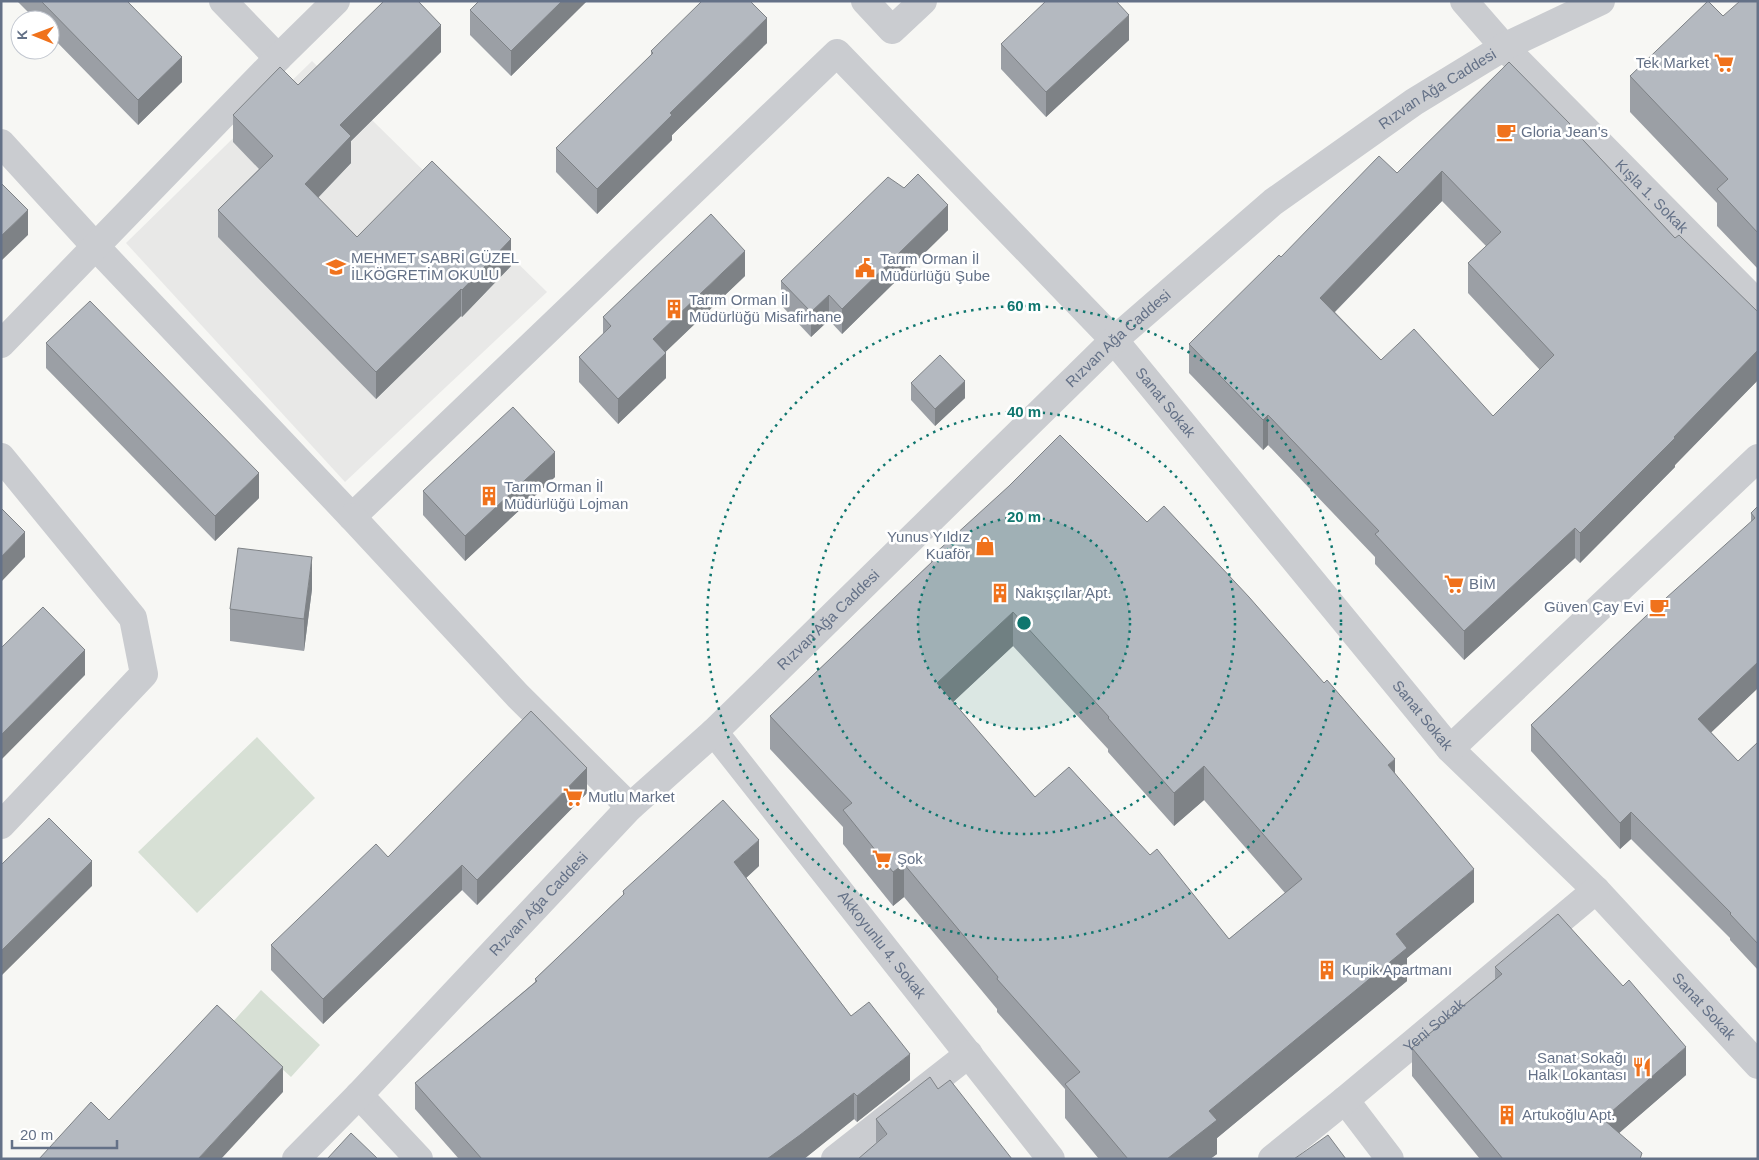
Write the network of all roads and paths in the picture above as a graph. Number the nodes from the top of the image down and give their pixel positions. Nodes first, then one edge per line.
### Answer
1 (223, 1) edge
2 (336, 1) edge
3 (865, 1) edge
4 (923, 1) edge
5 (1464, 1) edge
6 (1601, 1) edge
7 (1504, 47) junction
8 (278, 58) junction
9 (1, 143) edge
10 (96, 247) junction
11 (1758, 304) edge
12 (1114, 340) junction
13 (1, 344) edge
14 (1, 457) edge
15 (1758, 458) edge
16 (352, 516) junction
17 (714, 732) junction
18 (1450, 749) junction
19 (630, 807) junction
20 (1, 825) edge
21 (1596, 890) junction
22 (969, 1054) junction
23 (1758, 1065) edge
24 (359, 1095) junction
25 (1345, 1100) junction
26 (296, 1159) edge
27 (419, 1159) edge
28 (835, 1159) edge
29 (1051, 1159) edge
30 (1272, 1159) edge
31 (1390, 1159) edge

1 - 8 street
2 - 8 street
3 - 4 street
5 - 7 street, Kışla 1. Sokak
6 - 7 street, Rızvan Ağa Caddesi
7 - 11 street, Kışla 1. Sokak
7 - 12 street, Rızvan Ağa Caddesi
8 - 10 street
9 - 10 street
10 - 13 street
10 - 16 street
12 - 16 street, Sanat Sokak
12 - 17 street, Rızvan Ağa Caddesi
12 - 18 street, Sanat Sokak
14 - 20 street
15 - 18 street
16 - 19 street
17 - 19 street, Rızvan Ağa Caddesi
17 - 22 street, Akkoyunlu 4. Sokak
18 - 21 street, Sanat Sokak
19 - 24 street, Rızvan Ağa Caddesi
21 - 23 street, Sanat Sokak
21 - 25 street, Yeni Sokak
22 - 28 street
22 - 29 street, Akkoyunlu 4. Sokak
24 - 26 street, Rızvan Ağa Caddesi
24 - 27 street
25 - 30 street, Yeni Sokak
25 - 31 street

